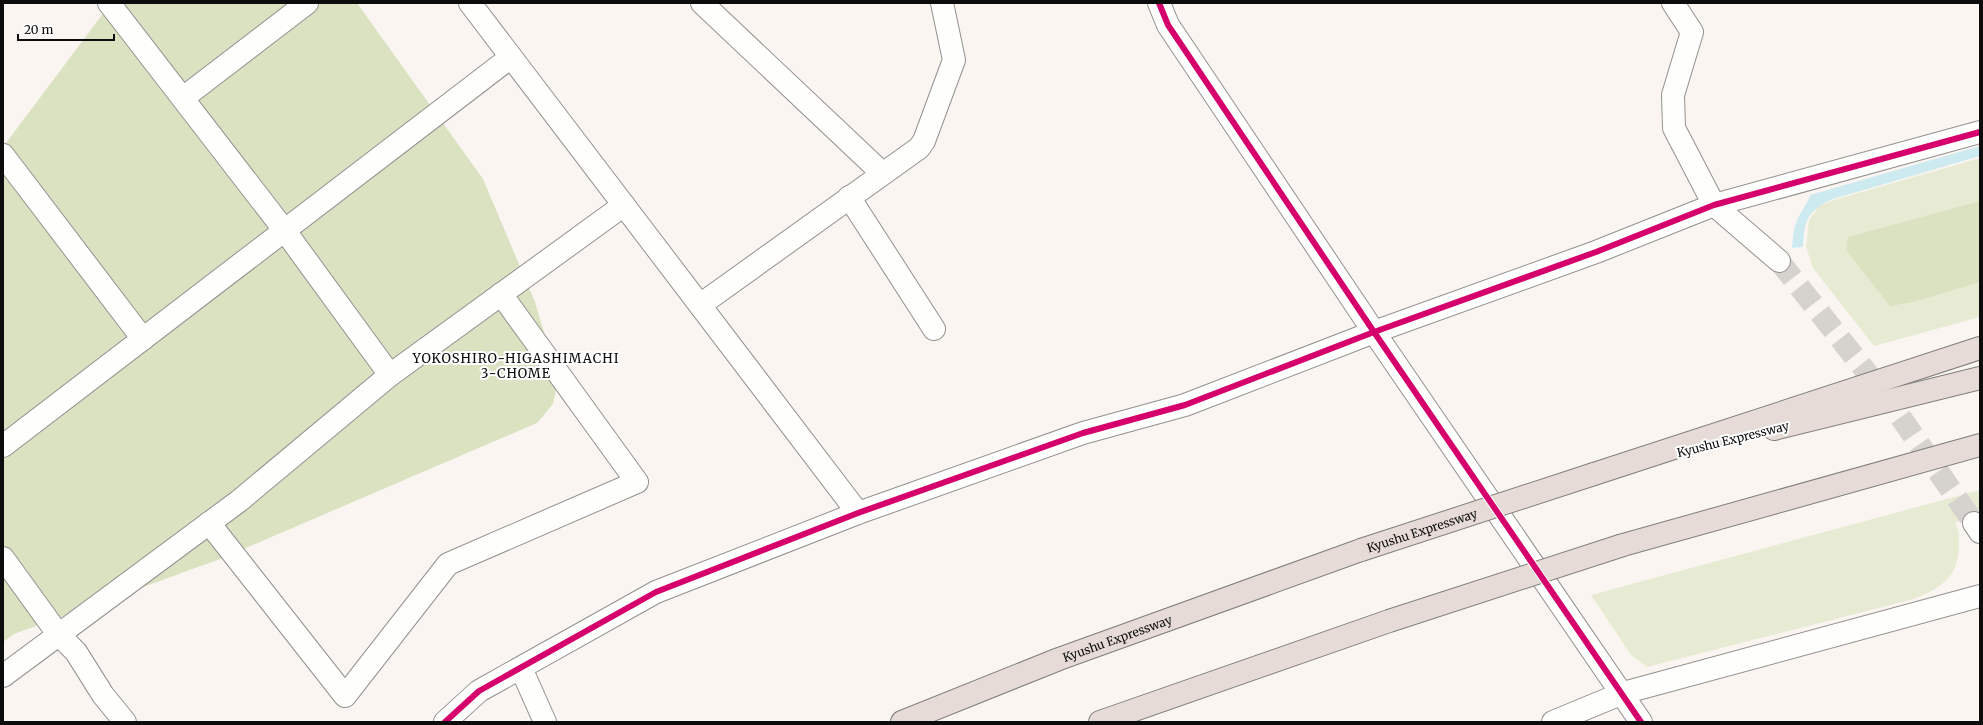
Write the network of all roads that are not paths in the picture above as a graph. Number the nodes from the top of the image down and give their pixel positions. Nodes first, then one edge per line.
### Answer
1 (109, 3) edge
2 (307, 3) edge
3 (470, 3) edge
4 (702, 3) edge
5 (942, 3) edge
6 (1159, 3) edge
7 (1673, 3) edge
8 (511, 57) junction
9 (182, 98) junction
10 (1980, 132) edge
11 (3, 155) edge
12 (882, 173) junction
13 (849, 198) junction
14 (624, 206) junction
15 (1714, 206) junction
16 (285, 231) junction
17 (1779, 261) tunnel mouth
18 (501, 294) junction
19 (700, 305) junction
20 (934, 329) dead end
21 (1374, 332) junction
22 (143, 339) junction
23 (1980, 348) edge
24 (390, 375) junction
25 (1980, 378) edge
26 (1980, 445) edge
27 (3, 446) edge
28 (1594, 474) junction
29 (858, 513) junction
30 (209, 523) junction
31 (3, 558) edge
32 (1980, 596) edge
33 (58, 634) junction
34 (520, 668) junction
35 (3, 676) edge
36 (1622, 693) junction
37 (125, 722) edge
38 (445, 722) edge
39 (545, 722) edge
40 (902, 722) edge
41 (1100, 722) edge
42 (1553, 722) edge
43 (1641, 722) edge

1 - 9 street
2 - 9 street
3 - 8 street
4 - 12 street
5 - 12 street
6 - 21 street
7 - 15 street
8 - 14 street
8 - 16 street
9 - 16 street
10 - 15 street
11 - 22 street
12 - 13 street
13 - 19 street
13 - 20 street
14 - 18 street
14 - 19 street
15 - 17 street
15 - 21 street
16 - 22 street
16 - 24 street
18 - 24 street
18 - 30 street
19 - 29 street
21 - 29 street
21 - 36 street
22 - 27 street
23 - 28 highway
24 - 30 street
25 - 28 highway, Kyushu Expressway
26 - 41 highway, bridge
28 - 40 highway, Kyushu Expressway, bridge
29 - 34 street
30 - 33 street
31 - 33 street
32 - 36 street
33 - 35 street
33 - 37 street
34 - 38 street
34 - 39 street
36 - 42 street
36 - 43 street

